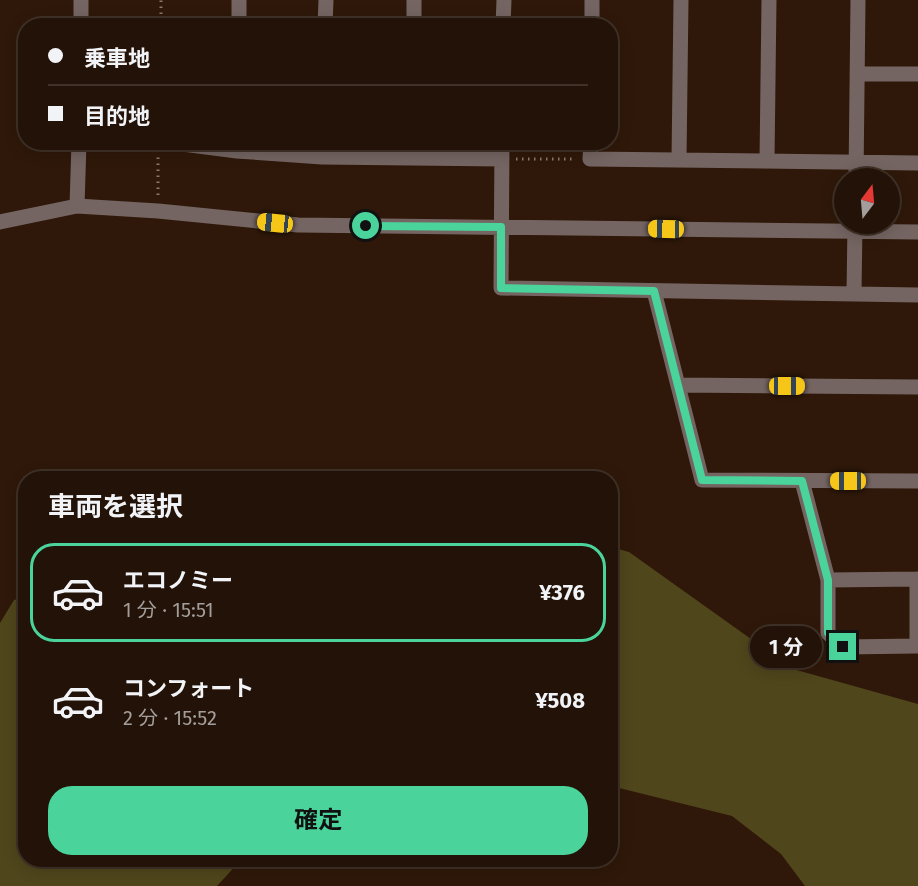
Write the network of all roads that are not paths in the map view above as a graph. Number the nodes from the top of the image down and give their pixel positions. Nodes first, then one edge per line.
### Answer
1 (81, 0) edge
2 (239, 0) edge
3 (326, 0) edge
4 (414, 0) edge
5 (504, 0) edge
6 (592, 0) edge
7 (681, 0) edge
8 (769, 0) edge
9 (858, 0) edge
10 (81, 18) edge
11 (239, 18) edge
12 (325, 18) edge
13 (414, 18) edge
14 (503, 18) edge
15 (592, 18) edge
16 (857, 74) junction
17 (918, 74) edge
18 (79, 150) edge
19 (322, 150) edge
20 (412, 150) edge
21 (502, 150) edge
22 (591, 150) edge
23 (502, 159) junction
24 (680, 160) junction
25 (767, 161) junction
26 (856, 162) junction
27 (918, 163) edge
28 (856, 168) edge
29 (77, 206) junction
30 (0, 222) edge
31 (501, 227) junction
32 (834, 227) edge
33 (900, 230) edge
34 (918, 231) edge
35 (855, 234) edge
36 (654, 291) junction
37 (854, 294) junction
38 (918, 295) edge
39 (678, 385) junction
40 (918, 387) edge
41 (802, 481) junction
42 (918, 481) edge
43 (918, 579) edge
44 (828, 580) junction

1 - 10 street
2 - 11 street
3 - 12 street
4 - 13 street
5 - 14 street
6 - 15 street
7 - 24 street
8 - 25 street
9 - 16 street
16 - 17 street
16 - 26 street
18 - 29 street
19 - 20 street
20 - 23 street
21 - 23 street
22 - 24 street
23 - 31 street
24 - 25 street
25 - 26 street
26 - 27 street
26 - 28 street
29 - 30 street
29 - 31 street
31 - 32 street
31 - 36 street
33 - 34 street
35 - 37 street
36 - 37 street
36 - 39 street
37 - 38 street
39 - 40 street
39 - 41 street
41 - 42 street
41 - 44 street
43 - 44 street
43 - 44 street

